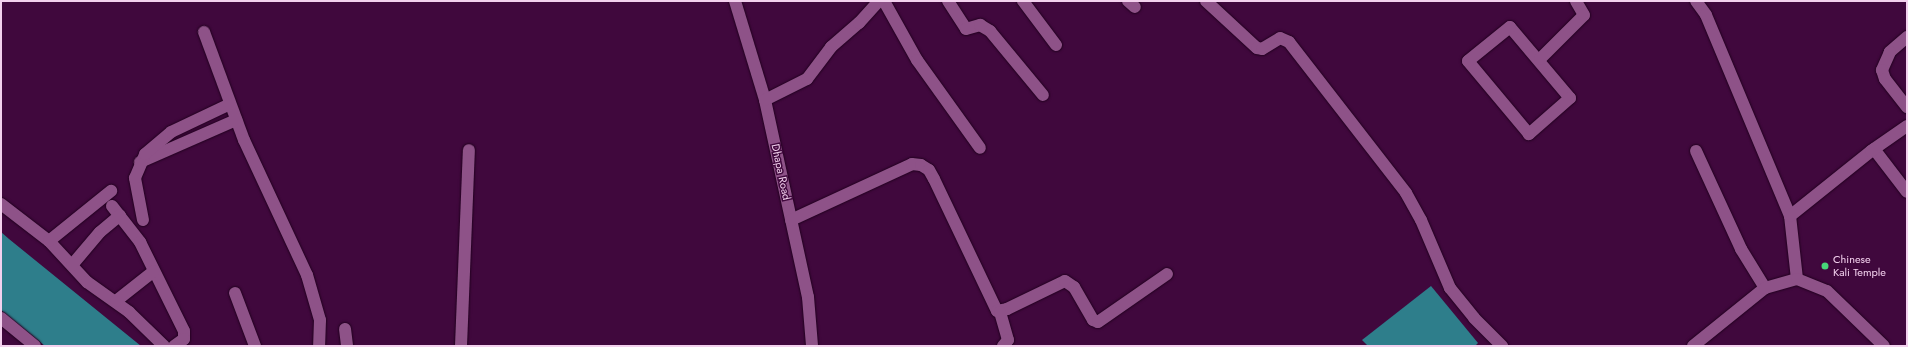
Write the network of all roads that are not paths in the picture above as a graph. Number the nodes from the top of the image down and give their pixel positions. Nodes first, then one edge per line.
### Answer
1 (735, 1) edge
2 (879, 1) edge
3 (884, 1) edge
4 (948, 1) edge
5 (1023, 1) edge
6 (1206, 1) edge
7 (1576, 1) edge
8 (1696, 1) edge
9 (204, 32) dead end
10 (1907, 37) edge
11 (1056, 45) dead end
12 (1540, 59) junction
13 (1043, 95) dead end
14 (765, 100) junction
15 (230, 104) junction
16 (1907, 106) edge
17 (236, 120) junction
18 (1907, 126) edge
19 (980, 148) dead end
20 (1874, 148) junction
21 (469, 150) dead end
22 (1696, 151) dead end
23 (140, 162) junction
24 (111, 191) dead end
25 (1907, 192) edge
26 (1, 204) edge
27 (1790, 216) junction
28 (143, 220) dead end
29 (791, 220) junction
30 (49, 241) junction
31 (72, 265) junction
32 (154, 271) junction
33 (1167, 274) dead end
34 (1797, 279) junction
35 (1765, 288) junction
36 (235, 293) dead end
37 (116, 301) junction
38 (1000, 312) junction
39 (1, 318) edge
40 (345, 329) dead end
41 (35, 346) edge
42 (164, 346) edge
43 (174, 346) edge
44 (255, 346) edge
45 (319, 346) edge
46 (347, 346) edge
47 (461, 346) edge
48 (812, 346) edge
49 (1003, 346) edge
50 (1502, 346) edge
51 (1693, 346) edge
52 (1884, 346) edge

1 - 14 street, Dhapa Road
2 - 14 street
3 - 19 street
4 - 13 street
5 - 11 street
6 - 50 street
7 - 12 street
8 - 27 street
9 - 15 street
10 - 16 street
12 - 12 street
14 - 29 street, Dhapa Road
15 - 17 street
15 - 23 street
17 - 23 street
17 - 45 street
18 - 20 street
20 - 25 street
20 - 27 street
21 - 47 street
22 - 35 street
23 - 28 street
24 - 30 street
26 - 30 street
27 - 34 street
29 - 38 street
29 - 48 street, Dhapa Road
30 - 31 street
31 - 32 street
31 - 37 street
32 - 37 street
32 - 43 street
33 - 38 street
34 - 35 street
34 - 52 street
35 - 51 street
36 - 44 street
37 - 42 street
38 - 49 street
39 - 41 street
40 - 46 street

